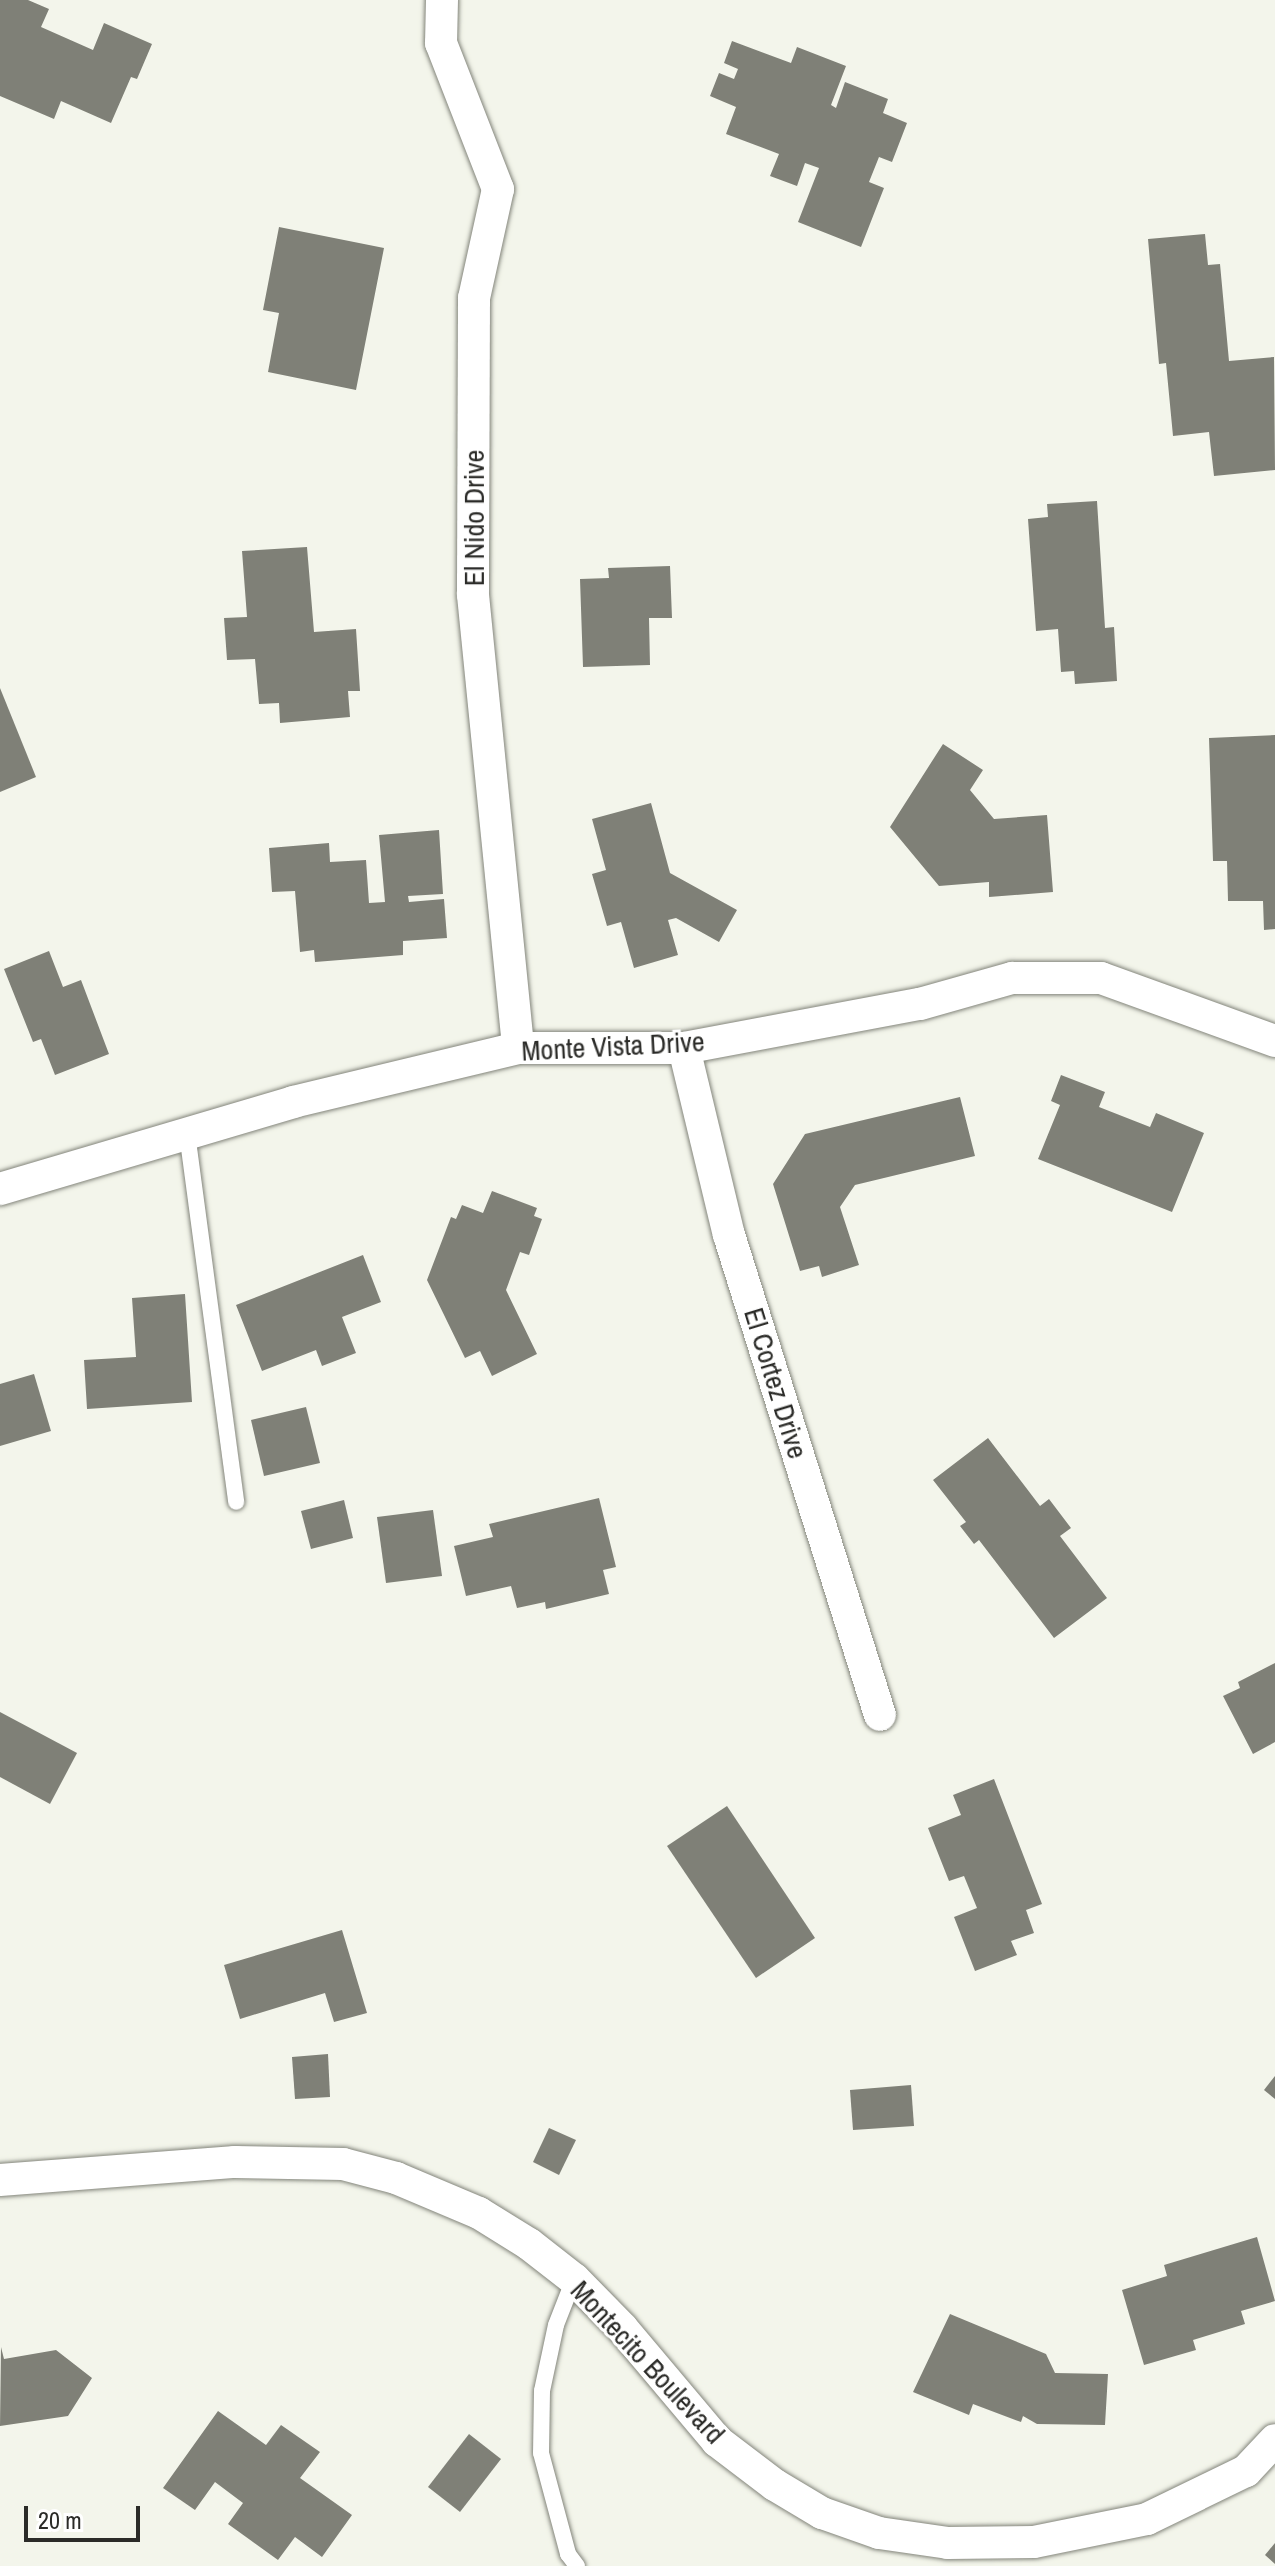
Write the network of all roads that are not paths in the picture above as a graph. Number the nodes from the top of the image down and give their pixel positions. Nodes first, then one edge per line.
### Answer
1 (442, 0) edge
2 (1275, 1041) edge
3 (518, 1048) junction
4 (684, 1048) junction
5 (187, 1133) junction
6 (0, 1189) edge
7 (236, 1502) dead end
8 (880, 1715) dead end
9 (0, 2180) edge
10 (574, 2279) junction
11 (1275, 2440) edge
12 (577, 2566) edge

1 - 3 street, El Nido Drive
2 - 4 street, Monte Vista Drive
3 - 4 street, Monte Vista Drive
3 - 5 street, Monte Vista Drive
4 - 8 street, El Cortez Drive
5 - 6 street, Monte Vista Drive
5 - 7 lane
9 - 10 street, Montecito Boulevard
10 - 11 street, Montecito Boulevard
10 - 12 lane

